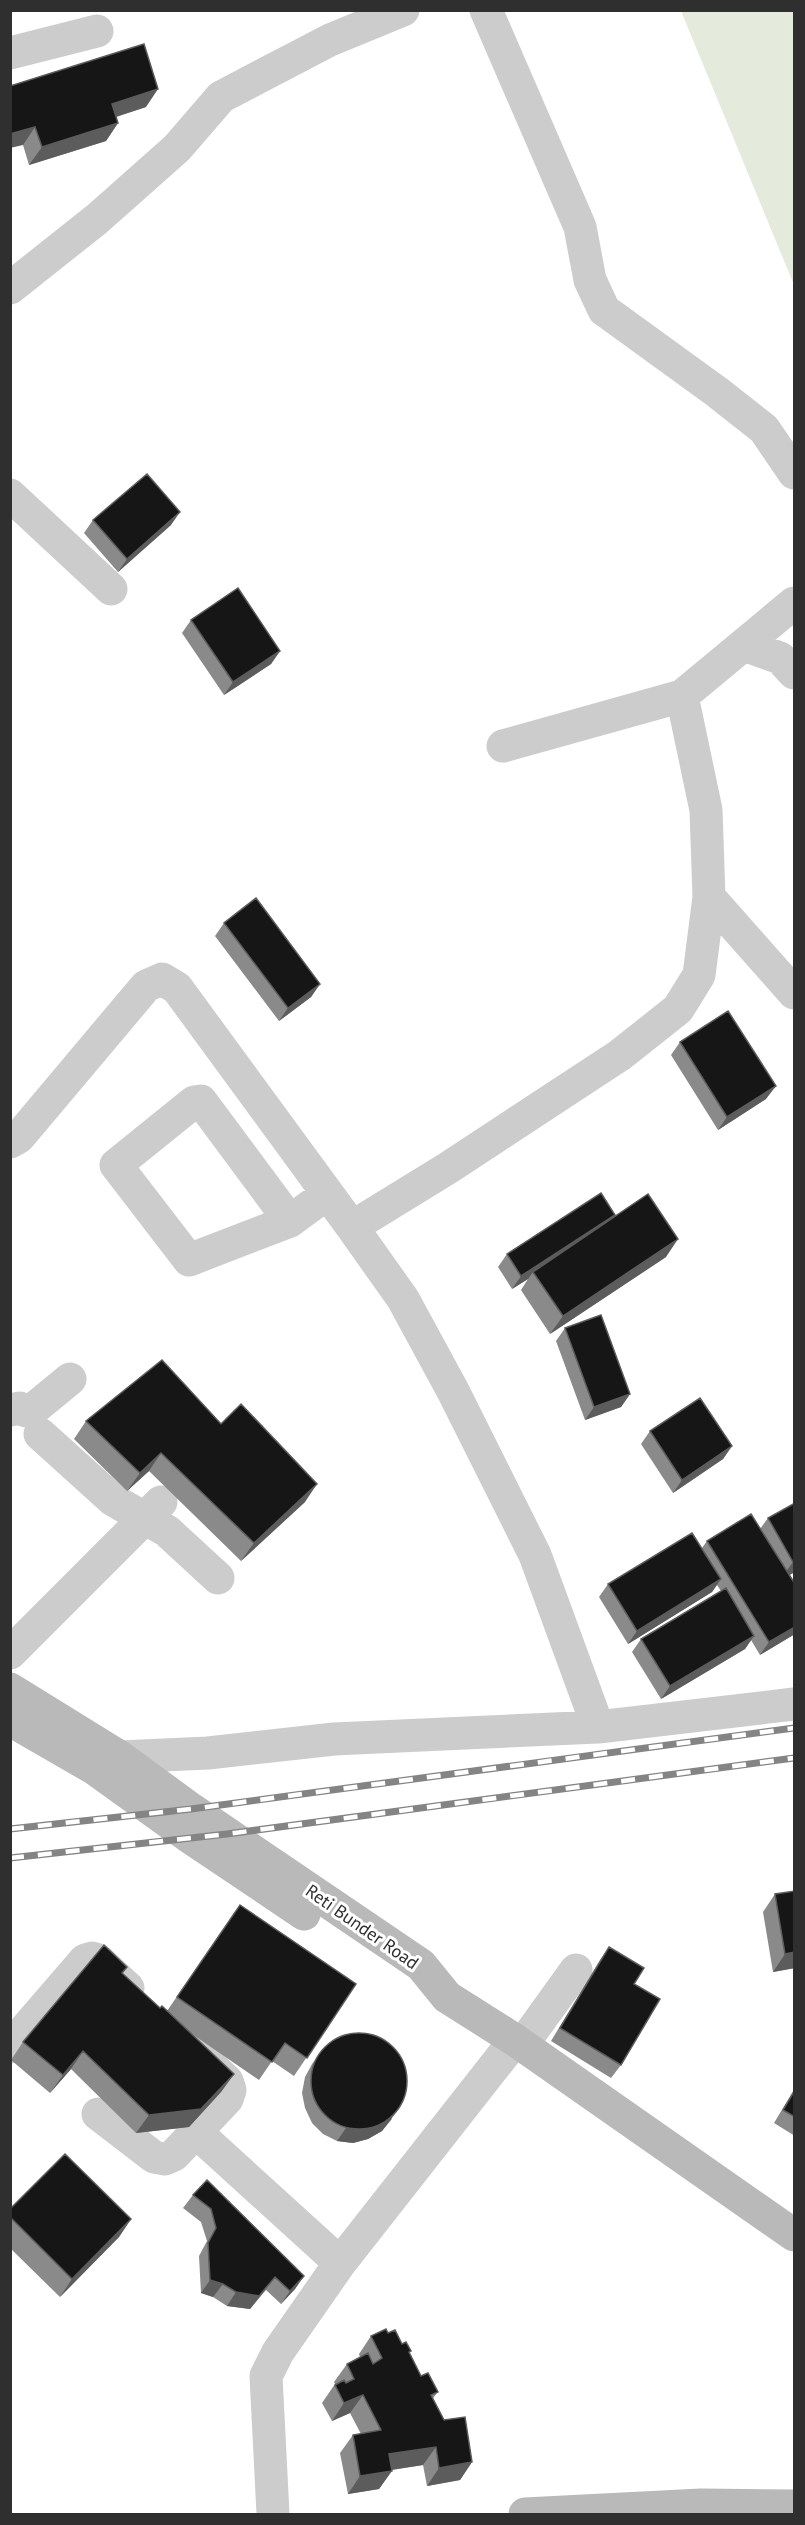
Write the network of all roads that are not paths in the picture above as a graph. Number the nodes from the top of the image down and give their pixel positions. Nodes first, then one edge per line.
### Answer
1 (403, 10) edge
2 (486, 10) edge
3 (97, 31) dead end
4 (10, 53) edge
5 (10, 288) edge
6 (795, 473) edge
7 (10, 495) edge
8 (111, 589) dead end
9 (795, 603) edge
10 (744, 645) junction
11 (795, 673) edge
12 (682, 696) junction
13 (503, 746) dead end
14 (710, 897) junction
15 (795, 993) edge
16 (10, 1142) edge
17 (327, 1194) junction
18 (290, 1221) junction
19 (352, 1227) junction
20 (70, 1379) dead end
21 (10, 1410) edge
22 (40, 1434) dead end
23 (152, 1511) junction
24 (218, 1578) dead end
25 (10, 1653) edge
26 (10, 1689) edge
27 (795, 1704) edge
28 (10, 1720) edge
29 (598, 1726) junction
30 (107, 1763) junction
31 (576, 1970) dead end
32 (149, 2008) edge
33 (175, 2032) edge
34 (518, 2043) junction
35 (10, 2048) edge
36 (99, 2114) dead end
37 (196, 2132) junction
38 (795, 2235) edge
39 (340, 2264) junction
40 (795, 2506) edge
41 (273, 2514) edge
42 (525, 2514) edge

1 - 5 street
2 - 6 street
3 - 4 street
7 - 8 street
9 - 10 street
10 - 11 street
10 - 12 street
12 - 13 street
12 - 14 street
14 - 15 street
14 - 19 street
16 - 17 street
17 - 18 street
17 - 19 street
18 - 18 street
19 - 29 street
20 - 21 street
22 - 23 street
23 - 24 street
23 - 25 street
26 - 30 main road, Reti Bunder Road
27 - 29 street
28 - 30 main road
29 - 30 street
30 - 34 main road, Reti Bunder Road
31 - 34 street
32 - 35 street
33 - 37 street
34 - 38 main road, Reti Bunder Road
34 - 39 street
36 - 37 street
37 - 39 street
39 - 41 street
40 - 42 main road

